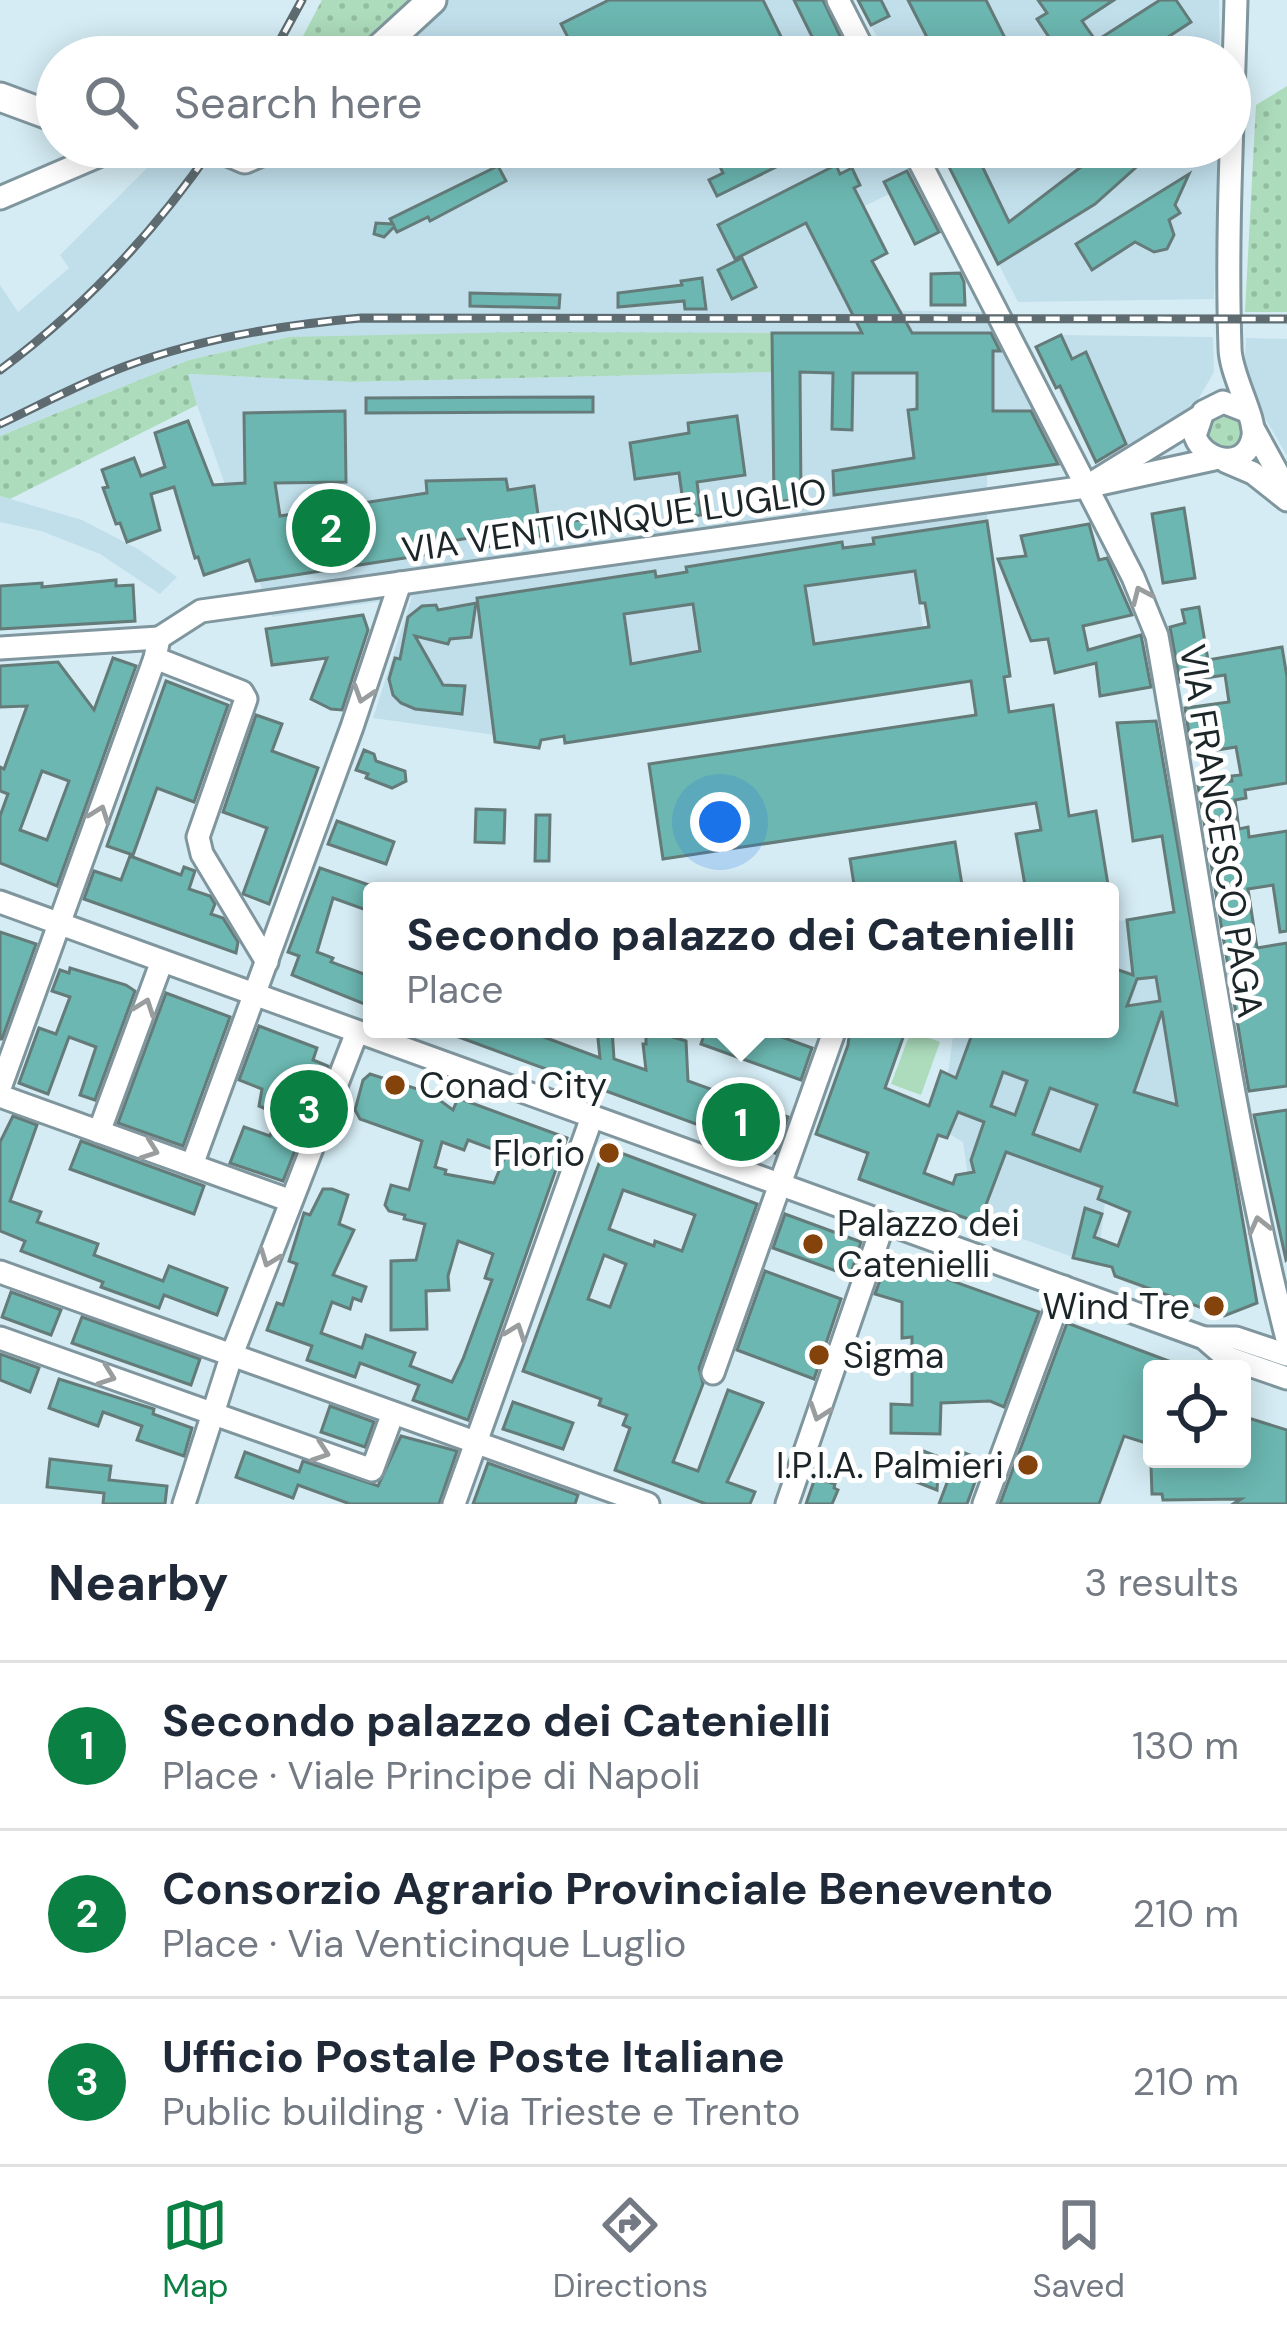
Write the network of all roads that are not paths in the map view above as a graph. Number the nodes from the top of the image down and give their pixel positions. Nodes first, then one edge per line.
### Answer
1 (432, 0) edge
2 (838, 0) edge
3 (1237, 0) edge
4 (393, 36) edge
5 (856, 36) edge
6 (1236, 36) edge
7 (0, 97) edge
8 (36, 110) edge
9 (70, 168) edge
10 (923, 168) edge
11 (1234, 168) edge
12 (0, 198) edge
13 (1230, 356) junction
14 (1203, 412) junction
15 (1250, 420) junction
16 (1219, 460) junction
17 (1086, 488) junction
18 (1287, 490) edge
19 (1287, 500) edge
20 (400, 583) junction
21 (0, 648) edge
22 (157, 648) junction
23 (0, 902) edge
24 (60, 924) junction
25 (162, 961) junction
26 (266, 962) junction
27 (255, 995) junction
28 (357, 1032) junction
29 (363, 1034) edge
30 (374, 1038) edge
31 (832, 1038) edge
32 (0, 1092) edge
33 (592, 1117) junction
34 (99, 1132) junction
35 (192, 1165) junction
36 (781, 1185) junction
37 (291, 1201) junction
38 (884, 1222) junction
39 (0, 1271) edge
40 (1064, 1288) junction
41 (0, 1338) edge
42 (1287, 1339) edge
43 (1217, 1342) junction
44 (1287, 1355) edge
45 (231, 1357) junction
46 (713, 1373) dead end
47 (1287, 1378) edge
48 (393, 1413) junction
49 (213, 1415) junction
50 (477, 1442) junction
51 (184, 1504) edge
52 (454, 1504) edge
53 (648, 1504) edge
54 (787, 1504) edge
55 (984, 1504) edge

1 - 4 main road
2 - 5 street
3 - 6 street
7 - 8 main road
9 - 12 street
10 - 17 street, VIA FRANCESCO PAGA
11 - 13 street
13 - 14 street
13 - 15 street
14 - 15 street
14 - 16 street
14 - 17 street, VIA VENTICINQUE LUGLIO
15 - 16 street
15 - 18 street
16 - 17 street, VIA VENTICINQUE LUGLIO
16 - 19 street
17 - 20 street, VIA VENTICINQUE LUGLIO
42 -> 17 street, VIA FRANCESCO PAGA
20 - 22 street, VIA VENTICINQUE LUGLIO
20 -> 26 street
21 - 22 street
24 -> 22 street
22 - 26 street
23 - 24 street
24 - 25 street
24 - 32 street
25 - 27 street
34 -> 25 street
26 - 27 street
27 - 28 street
27 - 35 street
28 - 29 street
28 - 37 street
30 - 33 street
31 - 36 street
32 - 34 street
33 - 36 street
50 -> 33 street
34 -> 35 street
35 - 37 street
36 - 38 street
36 - 46 street
37 -> 45 street
38 - 40 street
38 -> 54 street
39 - 45 street
40 - 43 street
40 - 55 street
41 -> 49 street
43 - 44 street
43 - 47 street
45 - 48 street
45 - 49 street
49 -> 48 street
48 - 50 street
49 - 51 street
50 - 52 street
50 - 53 street

